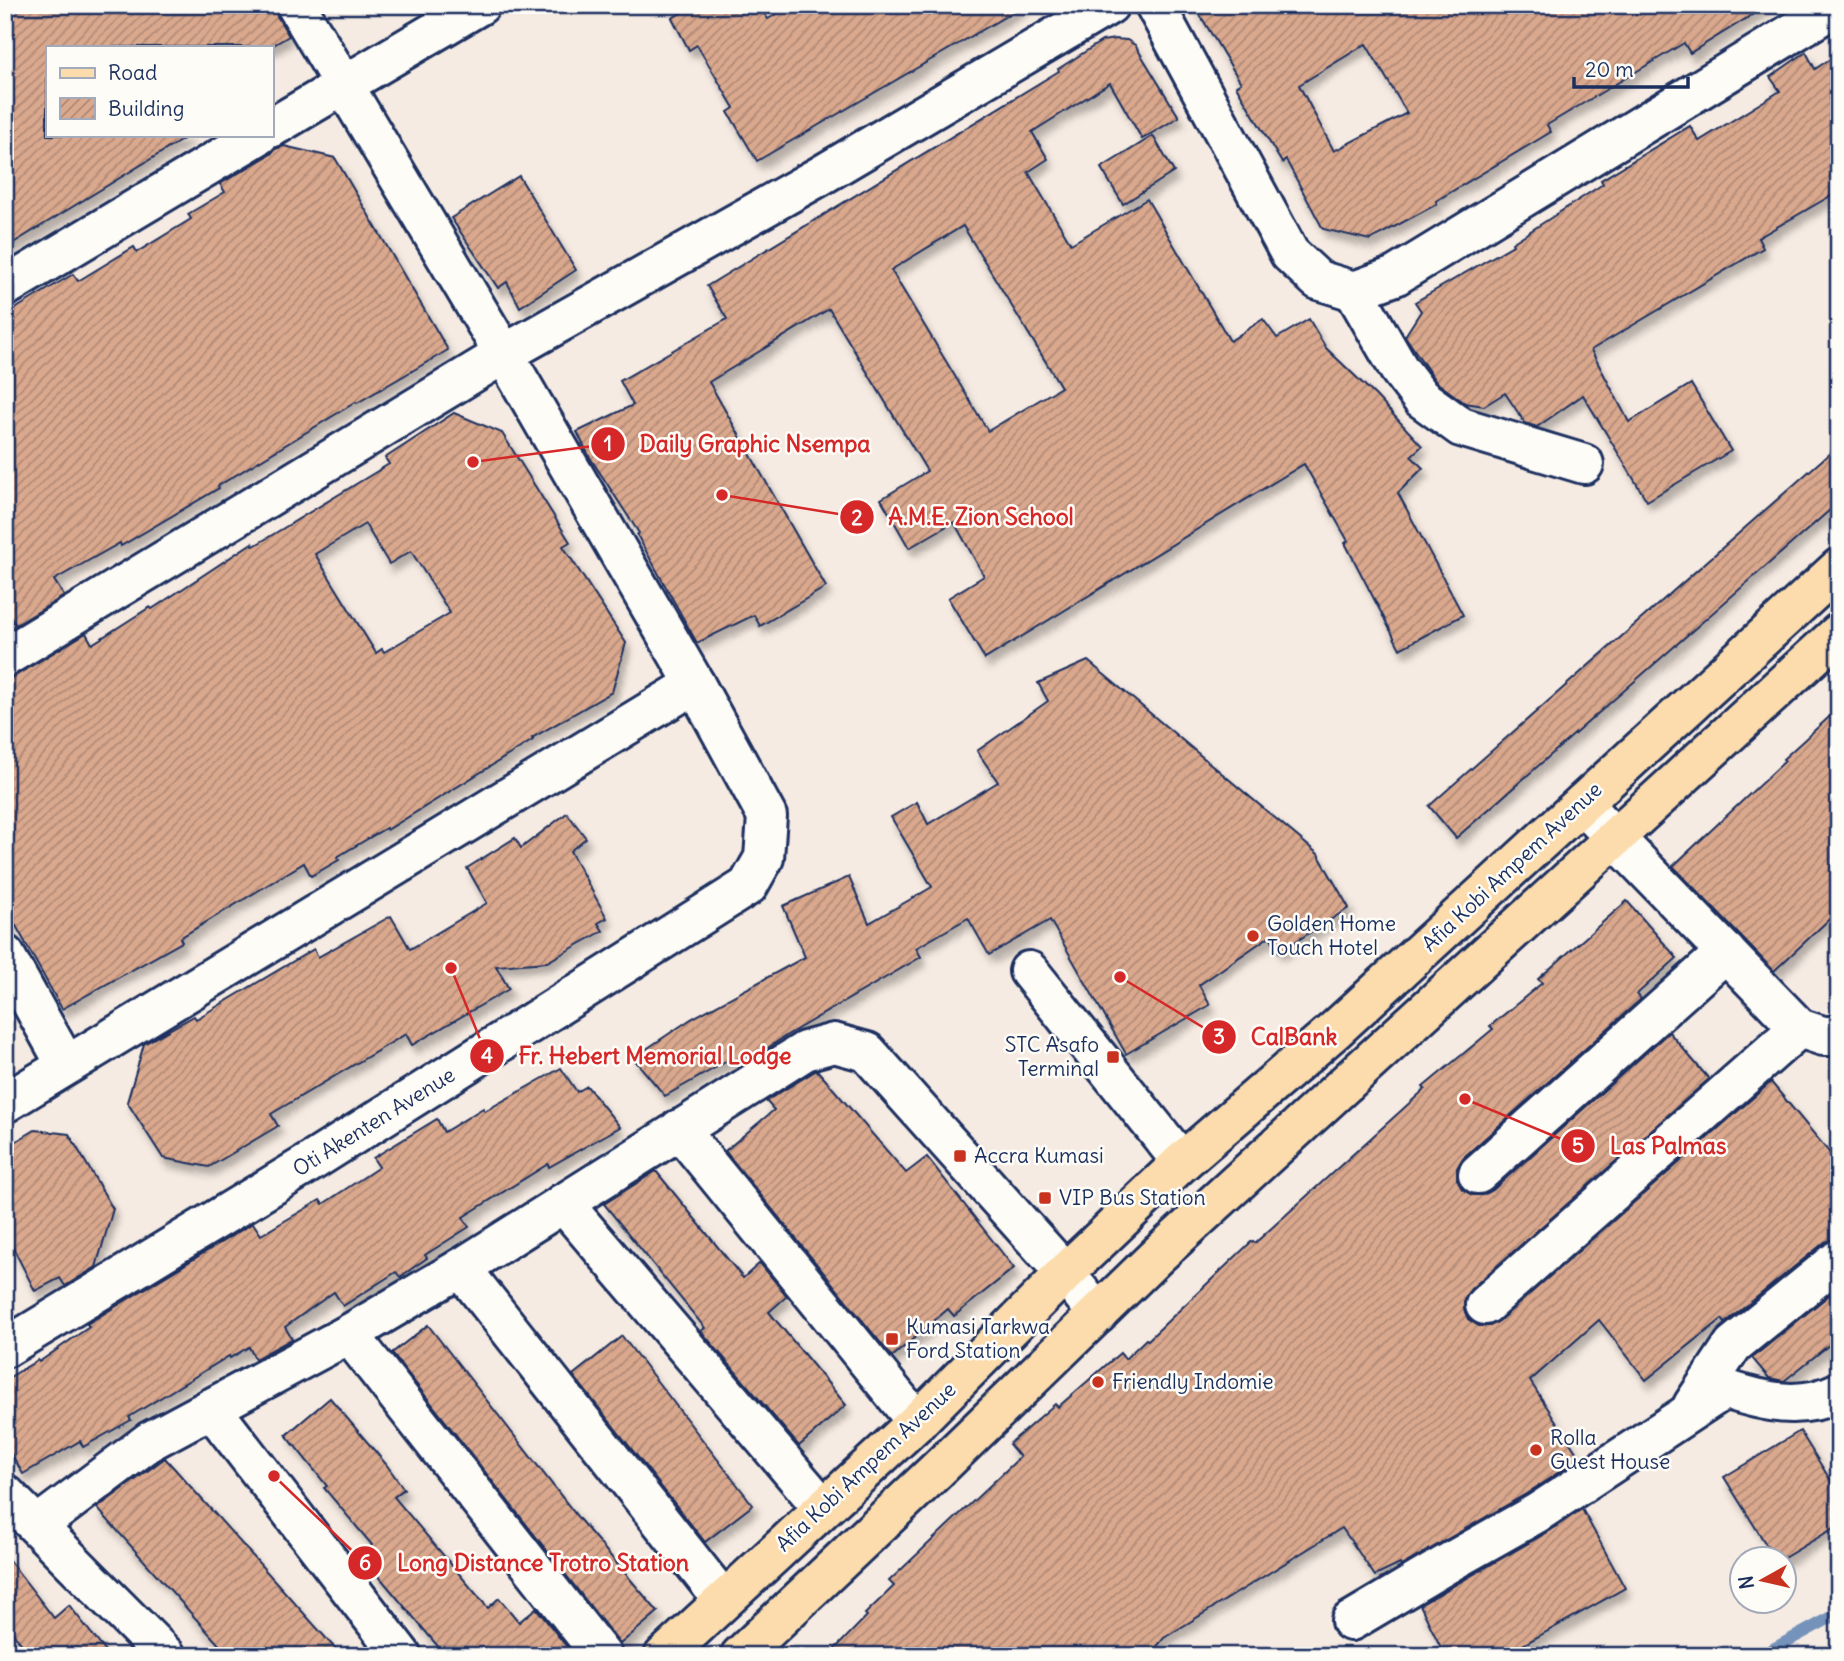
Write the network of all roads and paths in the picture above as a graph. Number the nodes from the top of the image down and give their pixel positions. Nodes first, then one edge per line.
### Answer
1 (296, 5) edge
2 (480, 5) edge
3 (1109, 5) edge
4 (1155, 5) edge
5 (1838, 5) edge
6 (343, 85) junction
7 (273, 127) edge
8 (257, 136) edge
9 (5, 286) edge
10 (1354, 291) junction
11 (505, 354) junction
12 (1584, 464) dead end
13 (1839, 568) edge
14 (1839, 633) edge
15 (5, 657) edge
16 (695, 684) junction
17 (1582, 804) junction
18 (1616, 838) junction
19 (1726, 951) junction
20 (5, 955) edge
21 (1030, 971) dead end
22 (1825, 1038) edge
23 (66, 1065) junction
24 (5, 1103) edge
25 (679, 1129) junction
26 (1182, 1162) junction
27 (1478, 1174) dead end
28 (563, 1203) junction
29 (1839, 1259) edge
30 (461, 1268) junction
31 (1065, 1273) junction
32 (1485, 1305) dead end
33 (1098, 1314) junction
34 (349, 1334) junction
35 (5, 1348) edge
36 (1839, 1392) edge
37 (211, 1408) junction
38 (1688, 1413) junction
39 (917, 1422) junction
40 (5, 1494) edge
41 (823, 1508) junction
42 (38, 1525) junction
43 (723, 1600) junction
44 (1351, 1622) dead end
45 (166, 1656) edge
46 (402, 1656) edge
47 (602, 1656) edge
48 (664, 1656) edge
49 (740, 1656) edge

1 - 6 street
2 - 6 street
3 - 11 street
4 - 10 street
5 - 10 street
6 - 7 street
6 - 11 street
8 - 9 street
10 - 12 street
11 - 15 street
11 - 16 street
13 - 17 main road, Afia Kobi Ampem Avenue
14 - 18 main road
16 - 23 street
16 - 35 street, Oti Akenten Avenue
17 - 18 street
17 - 26 main road, Afia Kobi Ampem Avenue
18 - 19 street
18 - 33 main road
19 - 22 street
19 - 27 street
20 - 23 street
21 - 26 street
22 - 32 street
23 - 24 street
25 - 28 street
25 - 31 street
25 - 39 street
26 - 31 main road, Afia Kobi Ampem Avenue
28 - 30 street
28 - 41 street
29 - 38 street
30 - 34 street
30 - 43 street
31 - 33 street
31 - 39 main road, Afia Kobi Ampem Avenue
33 - 49 main road
34 - 37 street
34 - 47 street
36 - 38 street
37 - 42 street
37 - 46 street
38 - 44 street
39 - 41 main road, Afia Kobi Ampem Avenue
40 - 42 street
41 - 43 main road, Afia Kobi Ampem Avenue
42 - 45 street
43 - 48 main road, Afia Kobi Ampem Avenue

